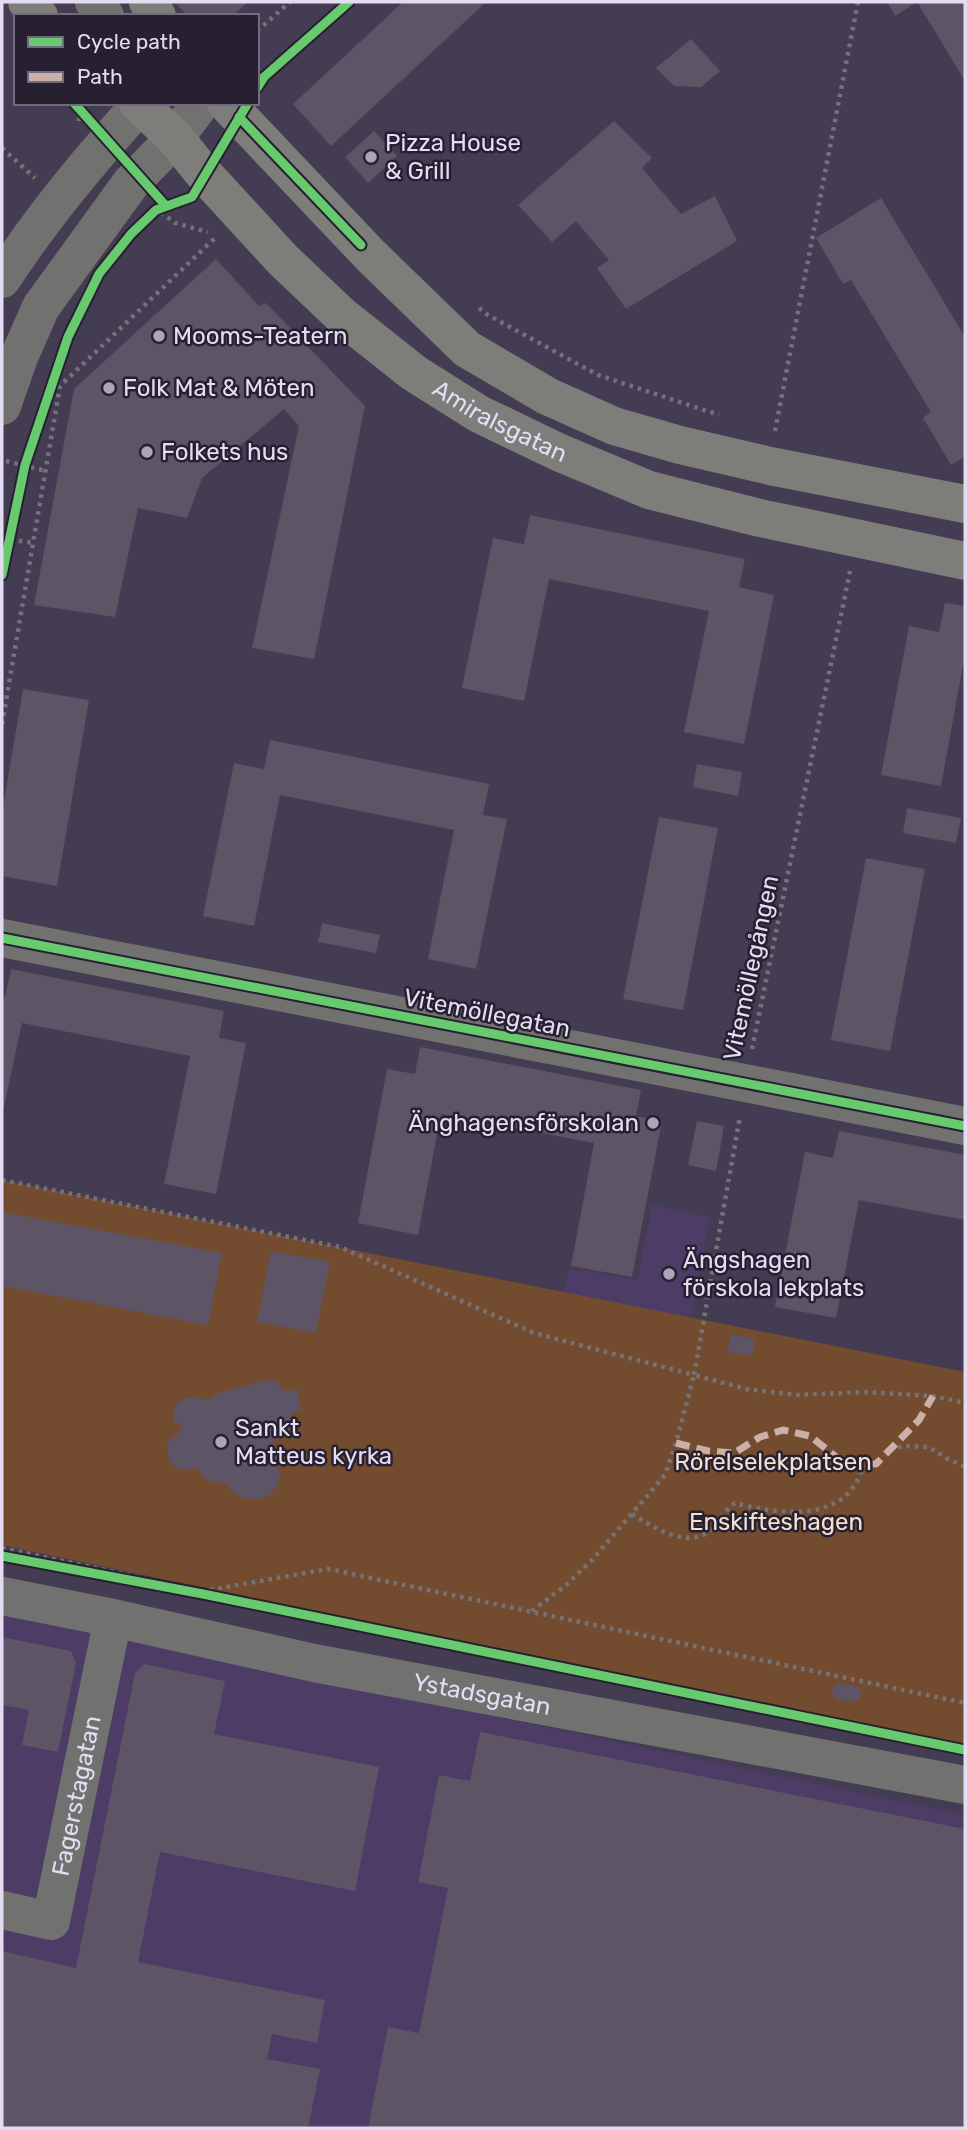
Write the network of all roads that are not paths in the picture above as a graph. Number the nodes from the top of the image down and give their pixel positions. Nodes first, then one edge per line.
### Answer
1 (139, 105) edge
2 (141, 105) edge
3 (200, 105) edge
4 (228, 105) edge
5 (175, 138) junction
6 (2, 279) edge
7 (2, 406) edge
8 (965, 504) edge
9 (965, 561) edge
10 (2, 938) edge
11 (965, 1126) edge
12 (2, 1596) edge
13 (113, 1618) junction
14 (965, 1785) edge
15 (2, 1910) edge

1 - 6 street
2 - 5 main road, Amiralsgatan
3 - 5 street
4 - 8 main road, Amiralsgatan
5 - 7 street
5 - 9 main road, Amiralsgatan
10 - 11 street, Vitemöllegatan
12 - 13 street, Ystadsgatan
13 - 14 street, Ystadsgatan
13 - 15 street, Fagerstagatan

